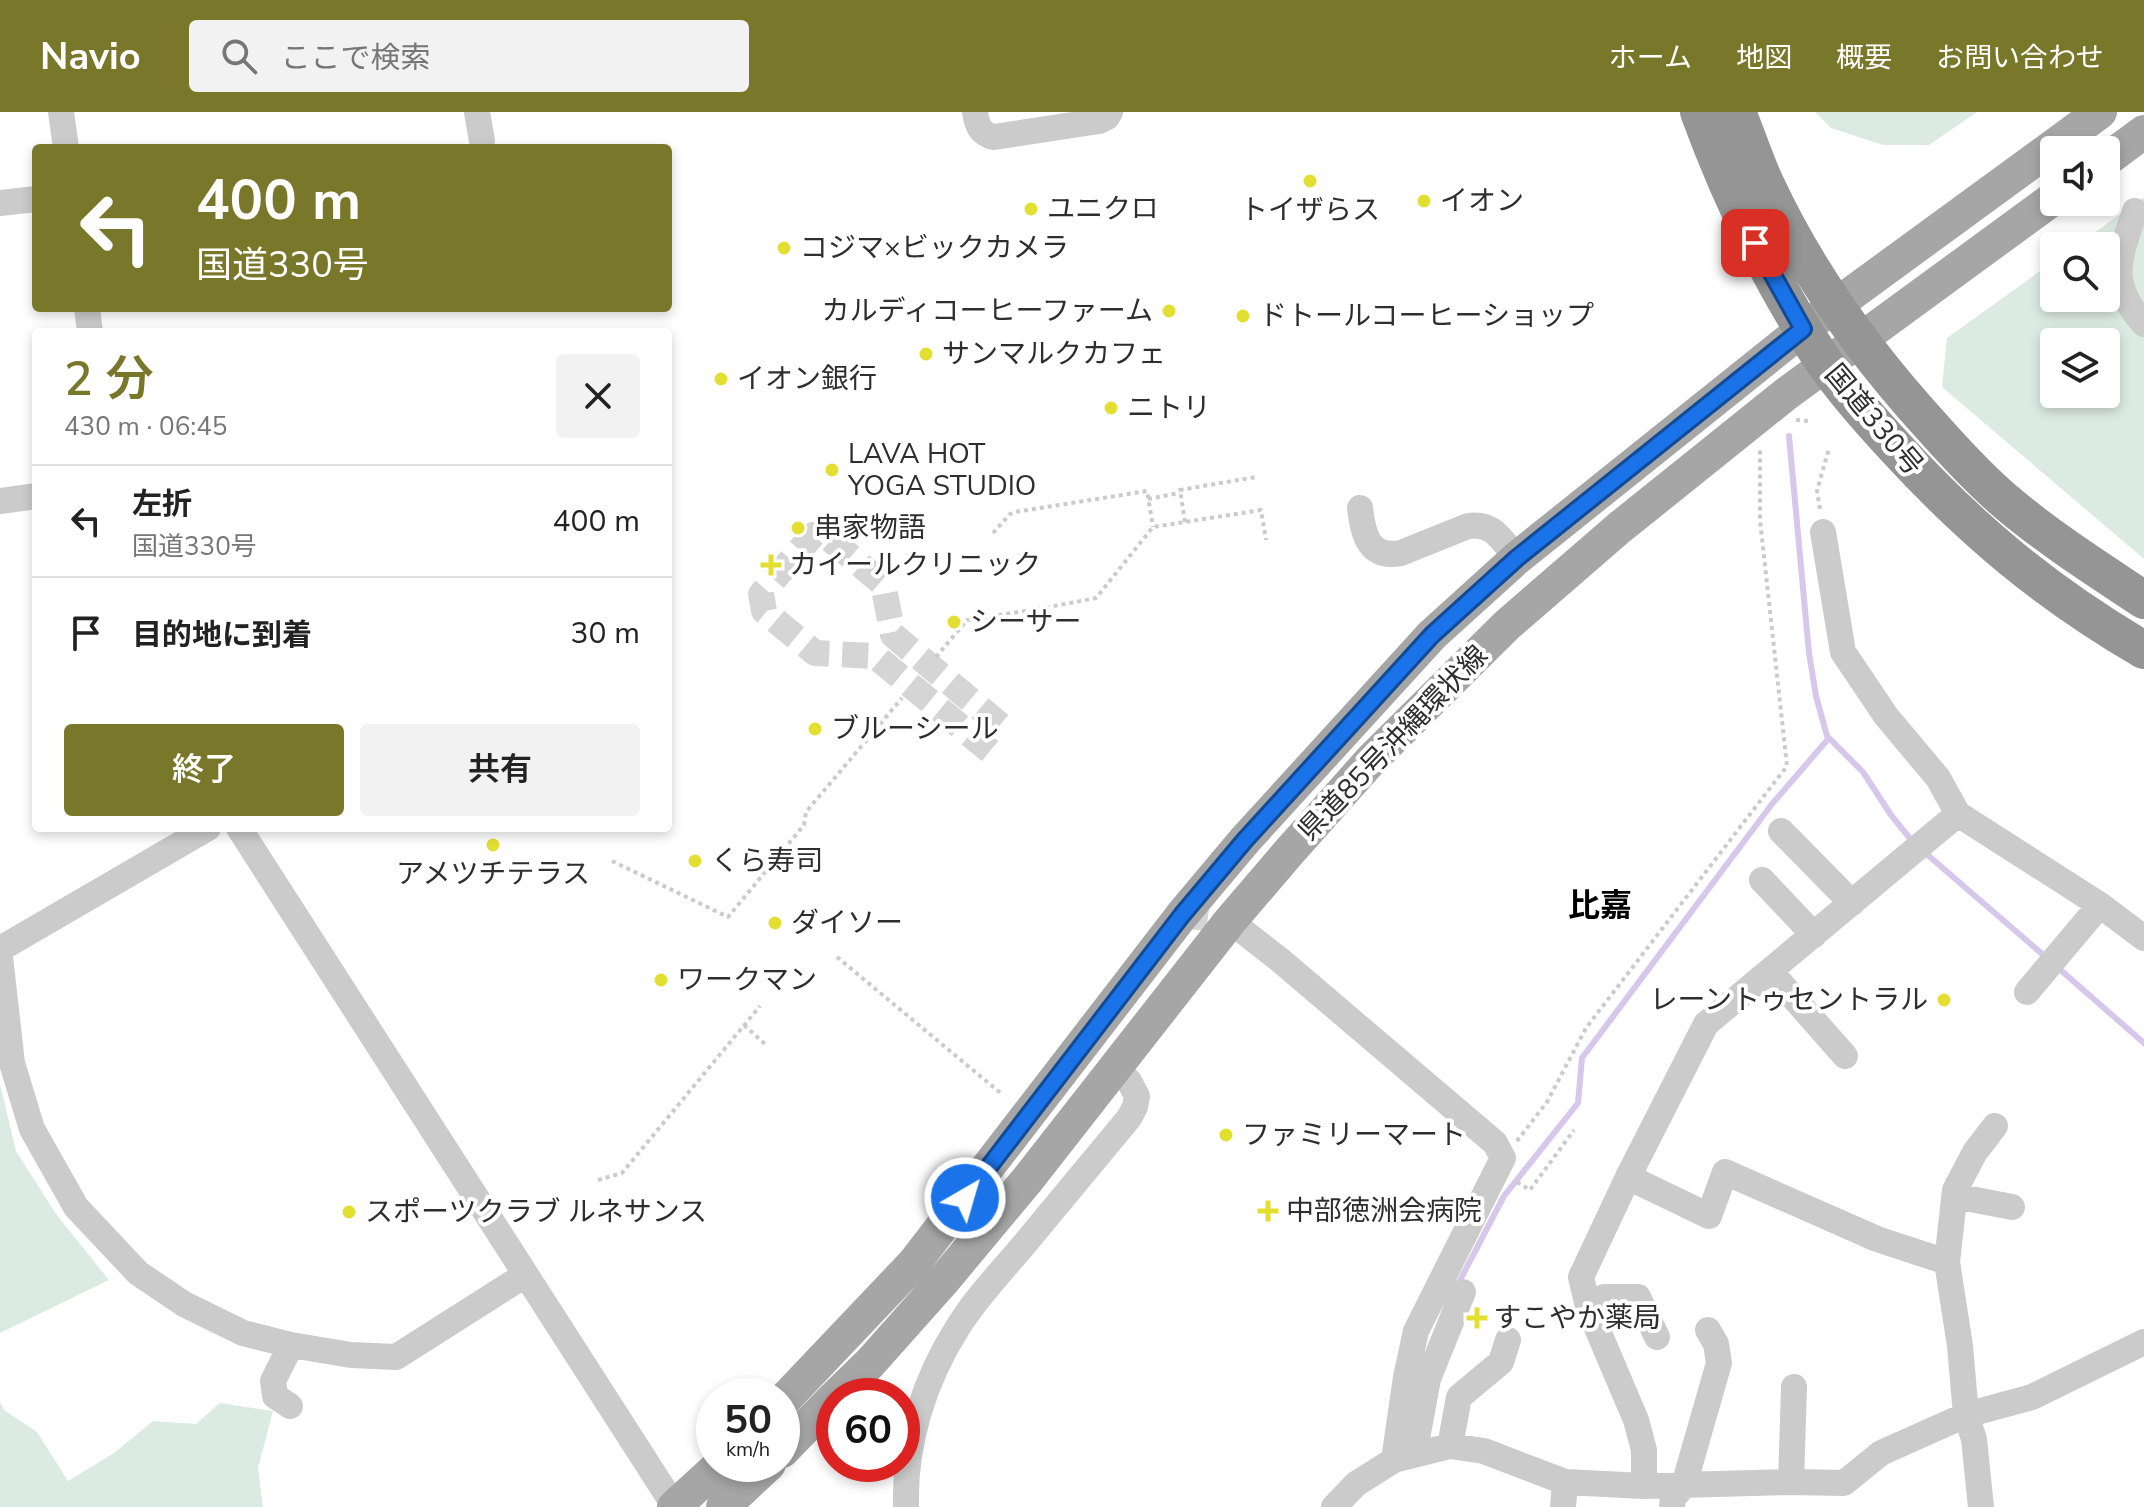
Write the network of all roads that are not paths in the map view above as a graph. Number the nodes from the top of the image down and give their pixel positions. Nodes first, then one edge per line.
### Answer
1 (61, 112) edge
2 (477, 112) edge
3 (975, 112) edge
4 (1110, 112) edge
5 (1699, 112) edge
6 (1737, 112) edge
7 (2100, 112) edge
8 (2144, 132) edge
9 (482, 141) dead end
10 (65, 144) edge
11 (2120, 150) edge
12 (32, 199) edge
13 (0, 203) edge
14 (2040, 208) edge
15 (2135, 211) dead end
16 (1835, 305) junction
17 (2144, 324) edge
18 (1803, 329) junction
19 (1860, 339) junction
20 (1826, 365) junction
21 (32, 497) edge
22 (0, 501) edge
23 (1360, 508) dead end
24 (1823, 532) dead end
25 (1517, 558) junction
26 (2144, 600) edge
27 (2144, 650) edge
28 (1958, 814) junction
29 (1781, 831) dead end
30 (201, 832) edge
31 (242, 832) edge
32 (1762, 880) dead end
33 (1852, 903) junction
34 (2100, 905) junction
35 (1230, 921) junction
36 (1814, 935) junction
37 (2144, 938) edge
38 (0, 949) edge
39 (0, 957) edge
40 (1770, 971) junction
41 (2035, 983) dead end
42 (1845, 1056) dead end
43 (1115, 1069) junction
44 (1995, 1126) dead end
45 (1628, 1177) junction
46 (1955, 1196) junction
47 (2012, 1207) dead end
48 (1947, 1262) junction
49 (525, 1275) junction
50 (1463, 1292) dead end
51 (1588, 1307) junction
52 (1708, 1330) dead end
53 (1657, 1337) dead end
54 (1508, 1340) dead end
55 (2144, 1342) edge
56 (291, 1345) junction
57 (855, 1378) edge
58 (800, 1383) edge
59 (1794, 1387) dead end
60 (290, 1406) dead end
61 (1966, 1415) junction
62 (816, 1416) edge
63 (800, 1433) edge
64 (1450, 1446) junction
65 (1404, 1457) junction
66 (702, 1482) edge
67 (750, 1482) edge
68 (1791, 1482) junction
69 (1644, 1486) junction
70 (1564, 1495) edge
71 (1844, 1495) edge
72 (1362, 1496) edge
73 (1678, 1496) edge
74 (675, 1507) edge
75 (723, 1507) edge
76 (906, 1507) edge
77 (1334, 1507) edge
78 (1981, 1507) edge

1 - 10 street
2 - 9 street
3 - 4 street
5 - 18 highway, 国道330号
6 - 16 highway, 国道330号
7 - 16 main road, 県道85号沖縄環状線
8 - 11 main road
12 - 13 street
14 - 19 main road, 県道85号沖縄環状線
15 - 17 street
16 - 18 main road, 県道85号沖縄環状線
16 - 19 highway, 国道330号
18 - 20 highway, 国道330号
18 - 25 main road, 県道85号沖縄環状線
19 - 20 main road, 県道85号沖縄環状線
19 - 26 highway, 国道330号
20 - 27 highway, 国道330号
20 - 35 main road, 県道85号沖縄環状線
21 - 22 street
23 - 25 street
24 - 28 street
25 - 58 main road, 県道85号沖縄環状線
28 - 33 street
28 - 34 street
29 - 33 street
30 - 38 street
31 - 49 street
32 - 36 street
33 - 36 street
34 - 37 street
34 - 41 street
35 - 43 main road, 県道85号沖縄環状線
35 - 65 street
36 - 40 street
39 - 56 street
40 - 42 street
40 - 45 street
43 - 57 main road, 県道85号沖縄環状線
43 - 76 street
44 - 46 street
45 - 48 street
45 - 51 street
46 - 47 street
46 - 48 street
48 - 61 street
49 - 56 street
49 - 74 street
50 - 65 street
51 - 53 street
51 - 69 street
52 - 73 street
54 - 64 street
55 - 61 street
56 - 60 street
59 - 68 street
61 - 71 street
61 - 78 street
62 - 63 main road, 県道85号沖縄環状線
64 - 65 street
64 - 70 street
65 - 72 street
66 - 74 main road
67 - 75 main road
68 - 71 street
68 - 73 street
69 - 70 street
69 - 73 street
72 - 77 street

